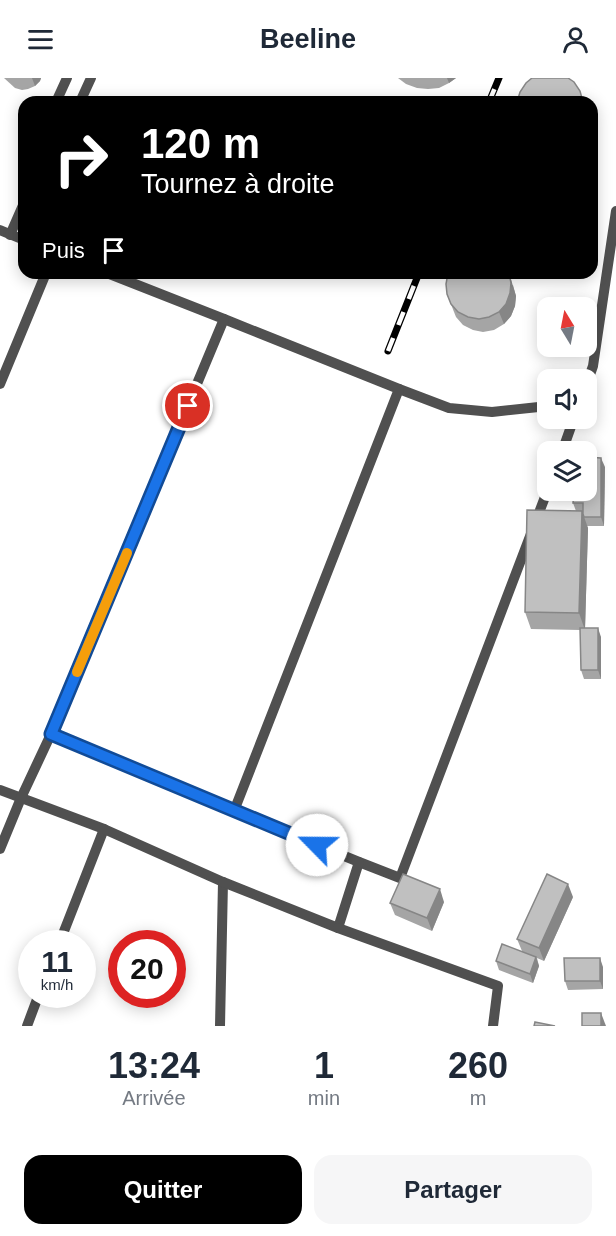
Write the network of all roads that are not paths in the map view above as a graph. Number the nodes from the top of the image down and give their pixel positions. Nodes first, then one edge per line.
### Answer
1 (67, 78) edge
2 (91, 78) edge
3 (59, 96) edge
4 (83, 96) edge
5 (616, 211) edge
6 (18, 212) edge
7 (5, 233) edge
8 (44, 279) edge
9 (122, 279) edge
10 (224, 319) junction
11 (592, 369) edge
12 (0, 384) edge
13 (399, 389) junction
14 (537, 407) edge
15 (543, 501) edge
16 (51, 734) junction
17 (0, 790) edge
18 (21, 798) junction
19 (234, 811) junction
20 (104, 829) junction
21 (0, 849) edge
22 (358, 862) junction
23 (223, 882) junction
24 (338, 928) junction
25 (64, 930) edge
26 (34, 1008) edge
27 (27, 1026) edge
28 (220, 1026) edge
29 (493, 1026) edge

1 - 3 lane
2 - 4 lane
5 - 11 lane
6 - 7 lane
8 - 12 lane
9 - 10 lane
10 - 13 lane
10 - 16 lane
13 - 14 lane
13 - 19 lane
15 - 22 lane
16 - 18 lane
16 - 19 lane
17 - 18 lane
18 - 20 lane
18 - 21 lane
19 - 22 lane
20 - 23 lane
20 - 25 lane
22 - 24 lane
23 - 24 lane
23 - 28 lane
24 - 29 lane
26 - 27 lane

